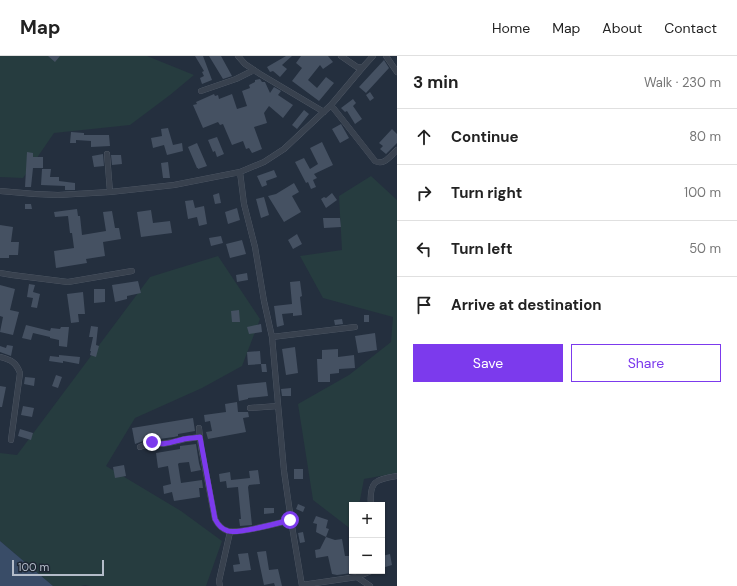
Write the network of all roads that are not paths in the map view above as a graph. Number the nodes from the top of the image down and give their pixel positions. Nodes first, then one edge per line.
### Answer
1 (238, 56) edge
2 (341, 56) edge
3 (373, 56) edge
4 (386, 56) edge
5 (362, 67) junction
6 (254, 70) junction
7 (397, 72) edge
8 (201, 91) dead end
9 (331, 105) junction
10 (324, 112) junction
11 (397, 150) edge
12 (106, 154) dead end
13 (240, 172) junction
14 (0, 191) edge
15 (110, 192) junction
16 (132, 271) dead end
17 (0, 273) edge
18 (355, 327) dead end
19 (272, 337) junction
20 (0, 357) edge
21 (278, 406) junction
22 (250, 408) dead end
23 (200, 428) dead end
24 (200, 437) junction
25 (11, 440) dead end
26 (140, 447) dead end
27 (397, 476) edge
28 (371, 502) edge
29 (290, 520) junction
30 (230, 532) junction
31 (364, 574) edge
32 (357, 577) junction
33 (220, 586) edge
34 (302, 586) edge
35 (370, 586) edge

1 - 6 street
2 - 5 street
3 - 5 street
4 - 7 street
5 - 9 street
6 - 8 street
6 - 10 street
9 - 10 street
9 - 11 street
10 - 13 street
12 - 15 street
13 - 15 street
13 - 19 street
14 - 15 street
16 - 17 street
18 - 19 street
19 - 21 street
20 - 25 street
21 - 22 street
21 - 29 street
23 - 24 street
24 - 26 street
24 - 30 street
27 - 28 street
29 - 30 street
29 - 34 street
30 - 33 street
31 - 32 street
32 - 34 street
32 - 35 street

